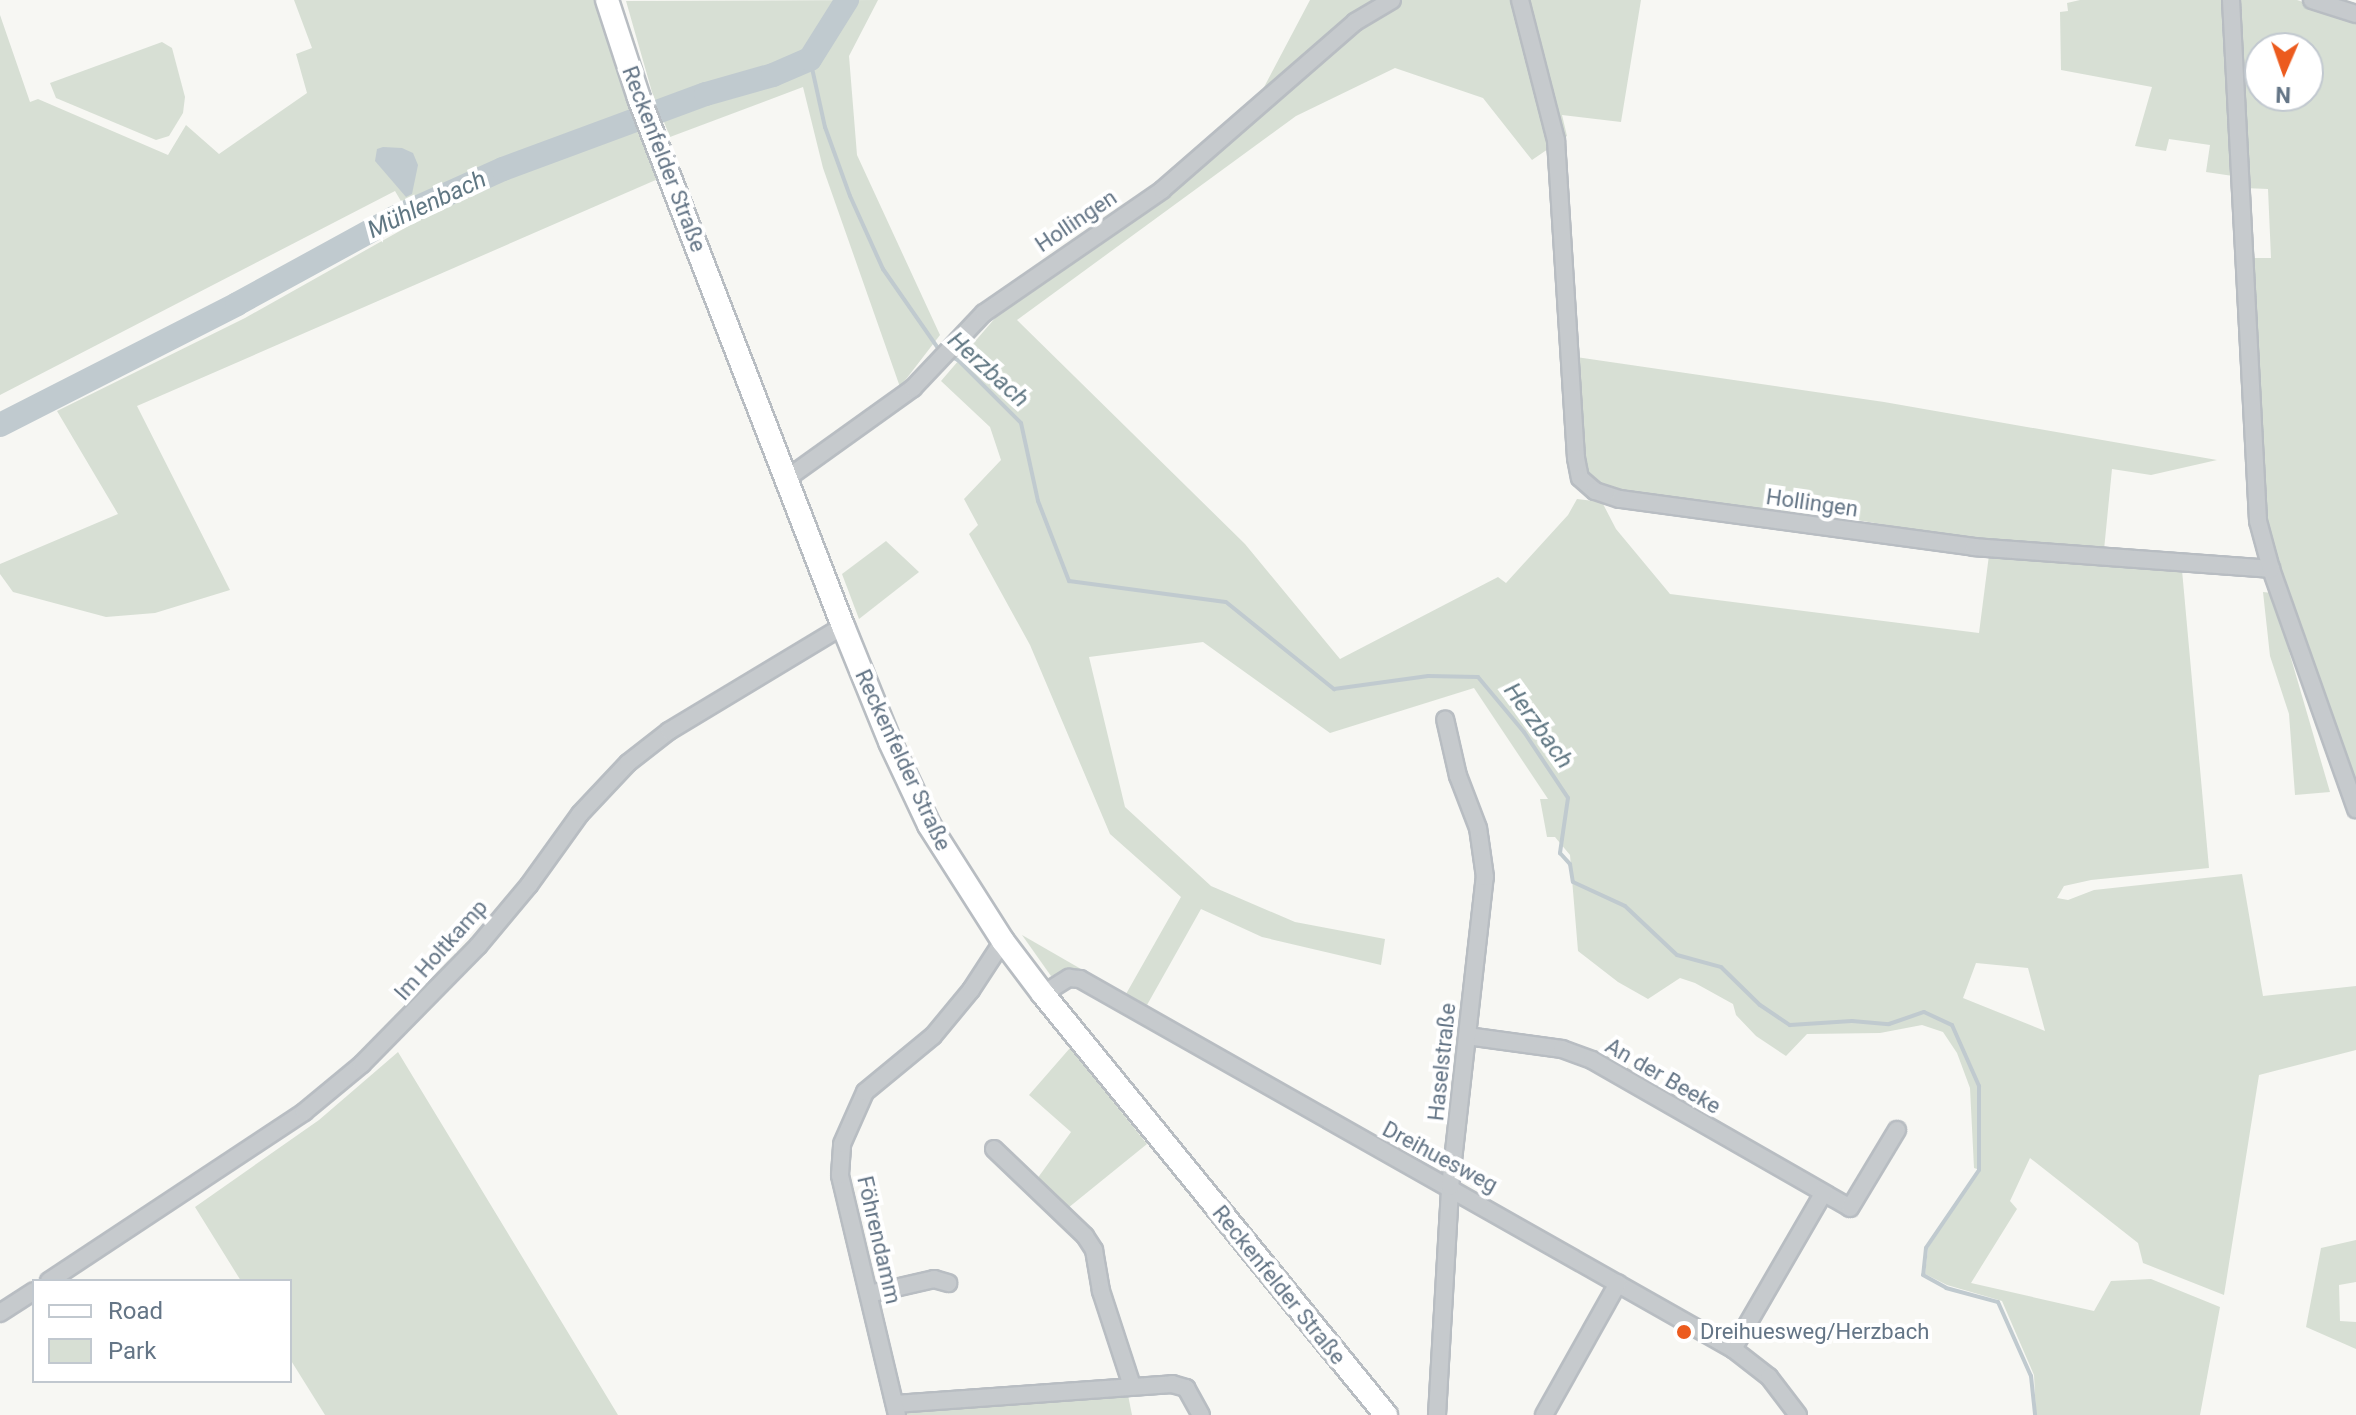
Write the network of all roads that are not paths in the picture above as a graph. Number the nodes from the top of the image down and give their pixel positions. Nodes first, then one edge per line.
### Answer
1 (607, 0) edge
2 (1392, 0) edge
3 (1520, 0) edge
4 (2231, 0) edge
5 (2312, 0) edge
6 (2356, 14) edge
7 (786, 479) junction
8 (2271, 569) junction
9 (843, 626) junction
10 (1445, 719) dead end
11 (2356, 809) edge
12 (1003, 941) junction
13 (1043, 994) junction
14 (1467, 1036) junction
15 (1897, 1130) dead end
16 (994, 1149) dead end
17 (1450, 1187) junction
18 (1823, 1194) junction
19 (52, 1279) edge
20 (948, 1283) dead end
21 (1618, 1283) junction
22 (32, 1292) edge
23 (869, 1294) junction
24 (0, 1313) edge
25 (1733, 1349) junction
26 (1132, 1386) junction
27 (896, 1409) edge
28 (1201, 1415) edge
29 (1386, 1415) edge
30 (1437, 1415) edge
31 (1544, 1415) edge
32 (1798, 1415) edge

1 - 7 street, Reckenfelder Straße
2 - 7 street, Hollingen
3 - 8 street, Hollingen
4 - 8 street
5 - 6 street
7 - 9 street, Reckenfelder Straße
8 - 11 street
9 - 12 street, Reckenfelder Straße
9 - 19 street, Im Holtkamp
10 - 14 street, Haselstraße
12 - 13 street, Reckenfelder Straße
12 - 23 street, Föhrendamm
13 - 17 street, Dreihuesweg
13 - 29 street, Reckenfelder Straße
14 - 17 street, Haselstraße
14 - 18 street, An der Beeke
15 - 18 street, An der Beeke
16 - 26 street
17 - 21 street, Dreihuesweg
17 - 30 street, Haselstraße
18 - 25 street
20 - 23 street
21 - 25 street, Dreihuesweg
21 - 31 street
22 - 24 street
23 - 27 street, Föhrendamm
25 - 32 street, Dreihuesweg
26 - 27 street
26 - 28 street

